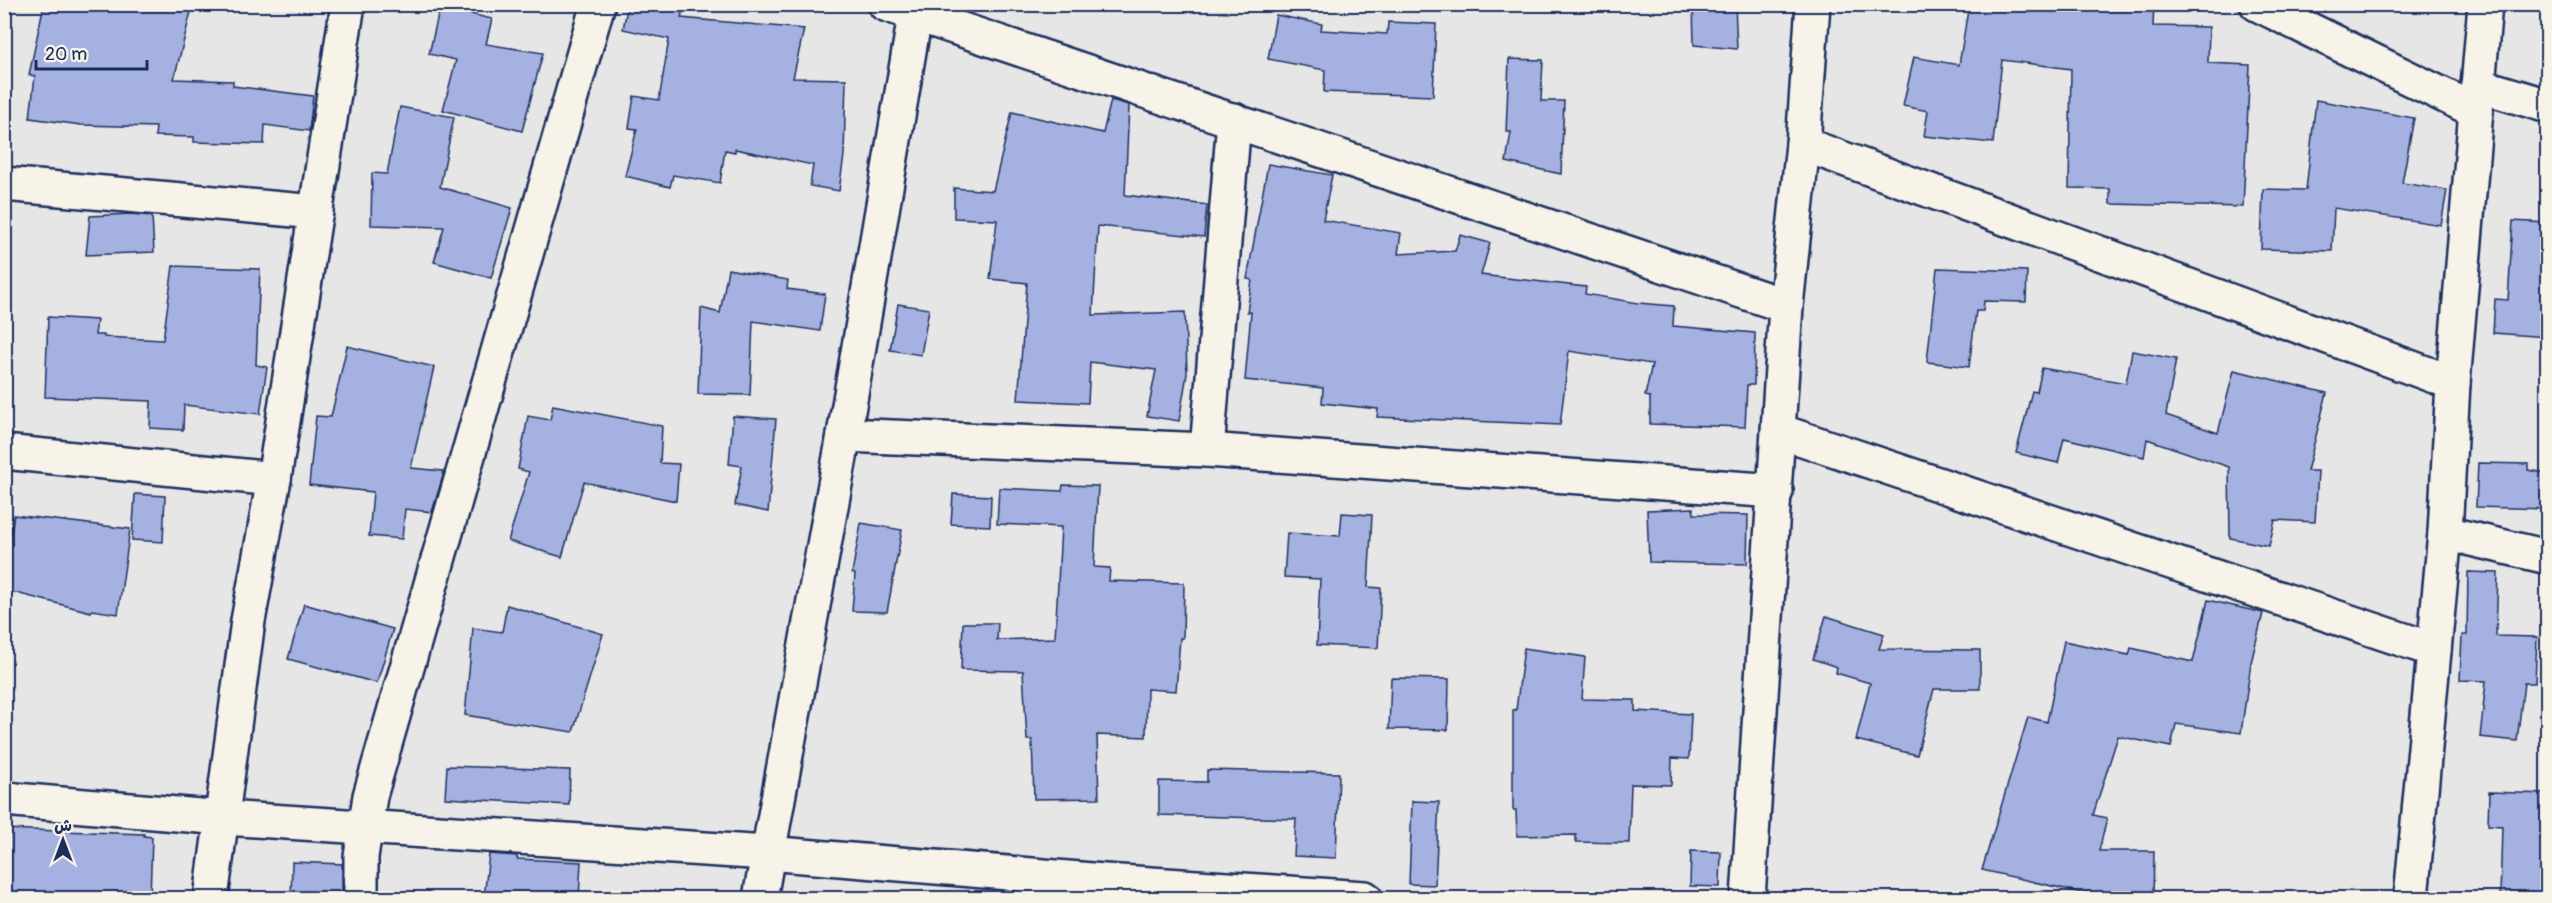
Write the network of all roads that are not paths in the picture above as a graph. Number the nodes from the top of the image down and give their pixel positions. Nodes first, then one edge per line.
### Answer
1 (348, 4) edge
2 (598, 4) edge
3 (885, 4) edge
4 (1813, 4) edge
5 (2257, 4) edge
6 (2485, 4) edge
7 (917, 9) edge
8 (2477, 98) junction
9 (2547, 106) edge
10 (1234, 120) junction
11 (1803, 144) junction
12 (4, 184) edge
13 (316, 212) junction
14 (1786, 306) junction
15 (2453, 383) junction
16 (1779, 431) junction
17 (844, 435) junction
18 (1207, 450) junction
19 (4, 452) edge
20 (274, 479) junction
21 (1776, 491) junction
22 (2445, 533) junction
23 (2547, 557) edge
24 (2434, 650) junction
25 (4, 799) edge
26 (223, 818) junction
27 (365, 828) junction
28 (767, 853) junction
29 (1103, 890) edge
30 (211, 898) edge
31 (361, 898) edge
32 (760, 898) edge
33 (1365, 898) edge
34 (1748, 898) edge
35 (2410, 898) edge

1 - 13 street
2 - 27 street
3 - 7 street
4 - 11 street
5 - 8 street
6 - 8 street
7 - 10 street
7 - 17 street
8 - 9 street
8 - 15 street
10 - 14 street
10 - 18 street
11 - 14 street
11 - 15 street
12 - 13 street
13 - 20 street
14 - 16 street
15 - 22 street
16 - 21 street
16 - 24 street
17 - 18 street
17 - 28 street
18 - 21 street
19 - 20 street
20 - 26 street
21 - 34 street
22 - 23 street
22 - 24 street
24 - 35 street
25 - 26 street
26 - 27 street
26 - 30 street
27 - 28 street
27 - 31 street
28 - 29 street
28 - 32 street
29 - 33 street

